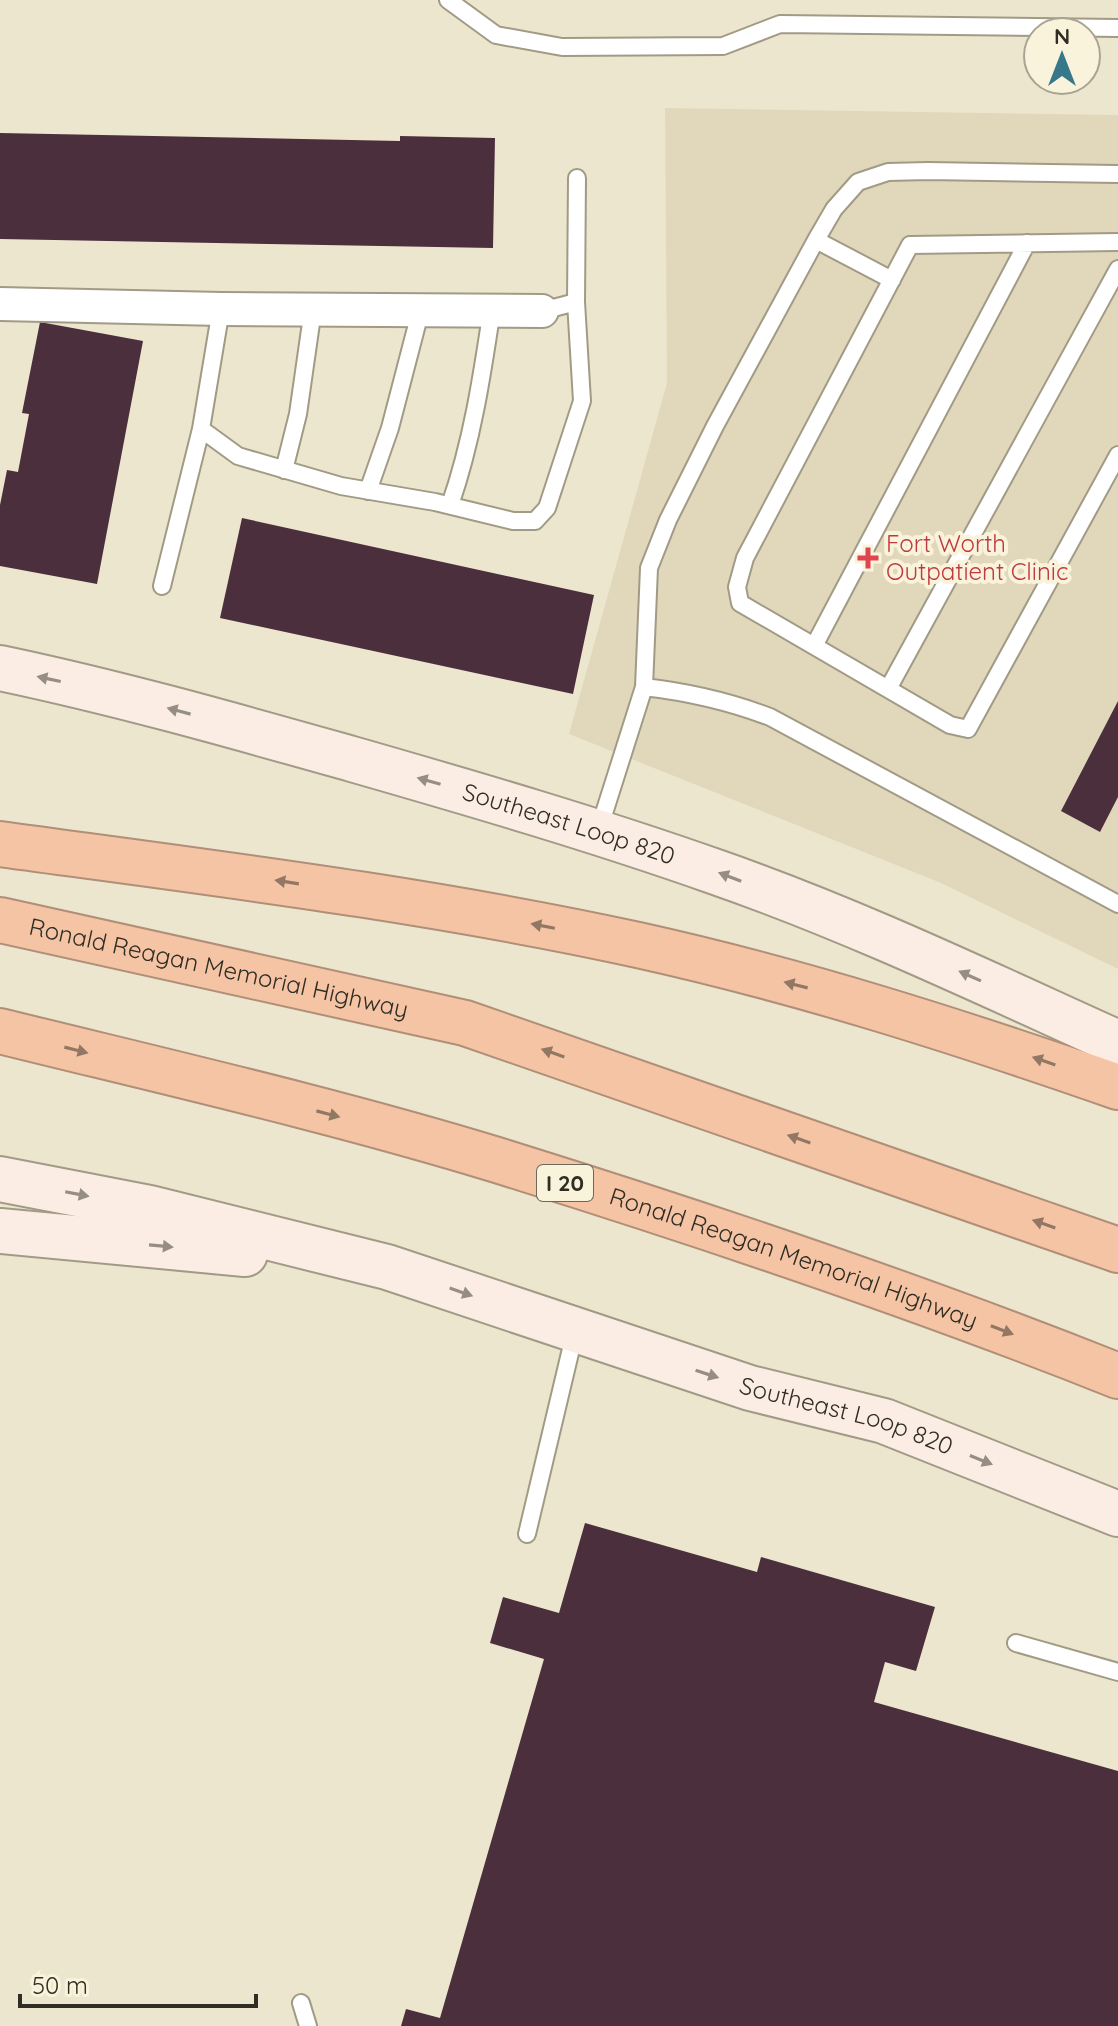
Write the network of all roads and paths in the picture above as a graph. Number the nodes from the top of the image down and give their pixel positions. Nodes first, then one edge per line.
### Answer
1 (448, 0) edge
2 (1118, 28) edge
3 (1118, 174) edge
4 (577, 178) dead end
5 (816, 240) junction
6 (1118, 242) edge
7 (1027, 243) junction
8 (1118, 269) edge
9 (892, 280) junction
10 (576, 302) junction
11 (0, 304) edge
12 (221, 309) junction
13 (313, 309) junction
14 (421, 309) junction
15 (492, 309) junction
16 (542, 311) joint
17 (201, 429) junction
18 (1118, 455) edge
19 (284, 470) junction
20 (368, 491) junction
21 (450, 505) junction
22 (162, 586) dead end
23 (814, 646) junction
24 (0, 668) edge
25 (644, 687) junction
26 (888, 689) junction
27 (598, 834) junction
28 (0, 844) edge
29 (1118, 904) edge
30 (0, 920) edge
31 (0, 1031) edge
32 (1118, 1043) edge
33 (1118, 1087) edge
34 (0, 1179) edge
35 (0, 1231) edge
36 (1118, 1250) edge
37 (387, 1267) junction
38 (576, 1330) junction
39 (1118, 1376) edge
40 (1118, 1514) edge
41 (527, 1534) dead end
42 (1016, 1643) dead end
43 (1118, 1672) edge
44 (301, 2003) dead end
45 (308, 2026) edge

1 - 2 lane
3 - 5 lane
4 - 10 lane
5 - 9 lane
5 - 25 lane
6 - 7 lane
7 - 9 lane
7 - 23 lane
8 - 26 lane
9 - 23 lane
10 - 16 lane
10 - 21 lane
11 - 12 street
12 - 13 street
12 - 17 lane
13 - 14 street
13 - 19 lane
14 - 15 street
14 - 20 lane
15 - 16 street
15 - 21 lane
17 - 19 lane
17 - 22 lane
18 - 26 lane
19 - 20 lane
20 - 21 lane
23 - 26 lane
27 -> 24 main road, Southeast Loop 820
25 - 27 lane
25 - 29 lane
32 -> 27 main road, Southeast Loop 820
33 -> 28 highway
36 -> 30 highway, Ronald Reagan Memorial Highway
31 -> 39 highway, Ronald Reagan Memorial Highway / I 20
34 -> 37 main road, Southeast Loop 820
35 -> 37 main road, Southeast Loop 820
37 -> 38 main road, Southeast Loop 820
38 -> 40 main road, Southeast Loop 820
38 - 41 lane
42 - 43 lane
44 - 45 lane

